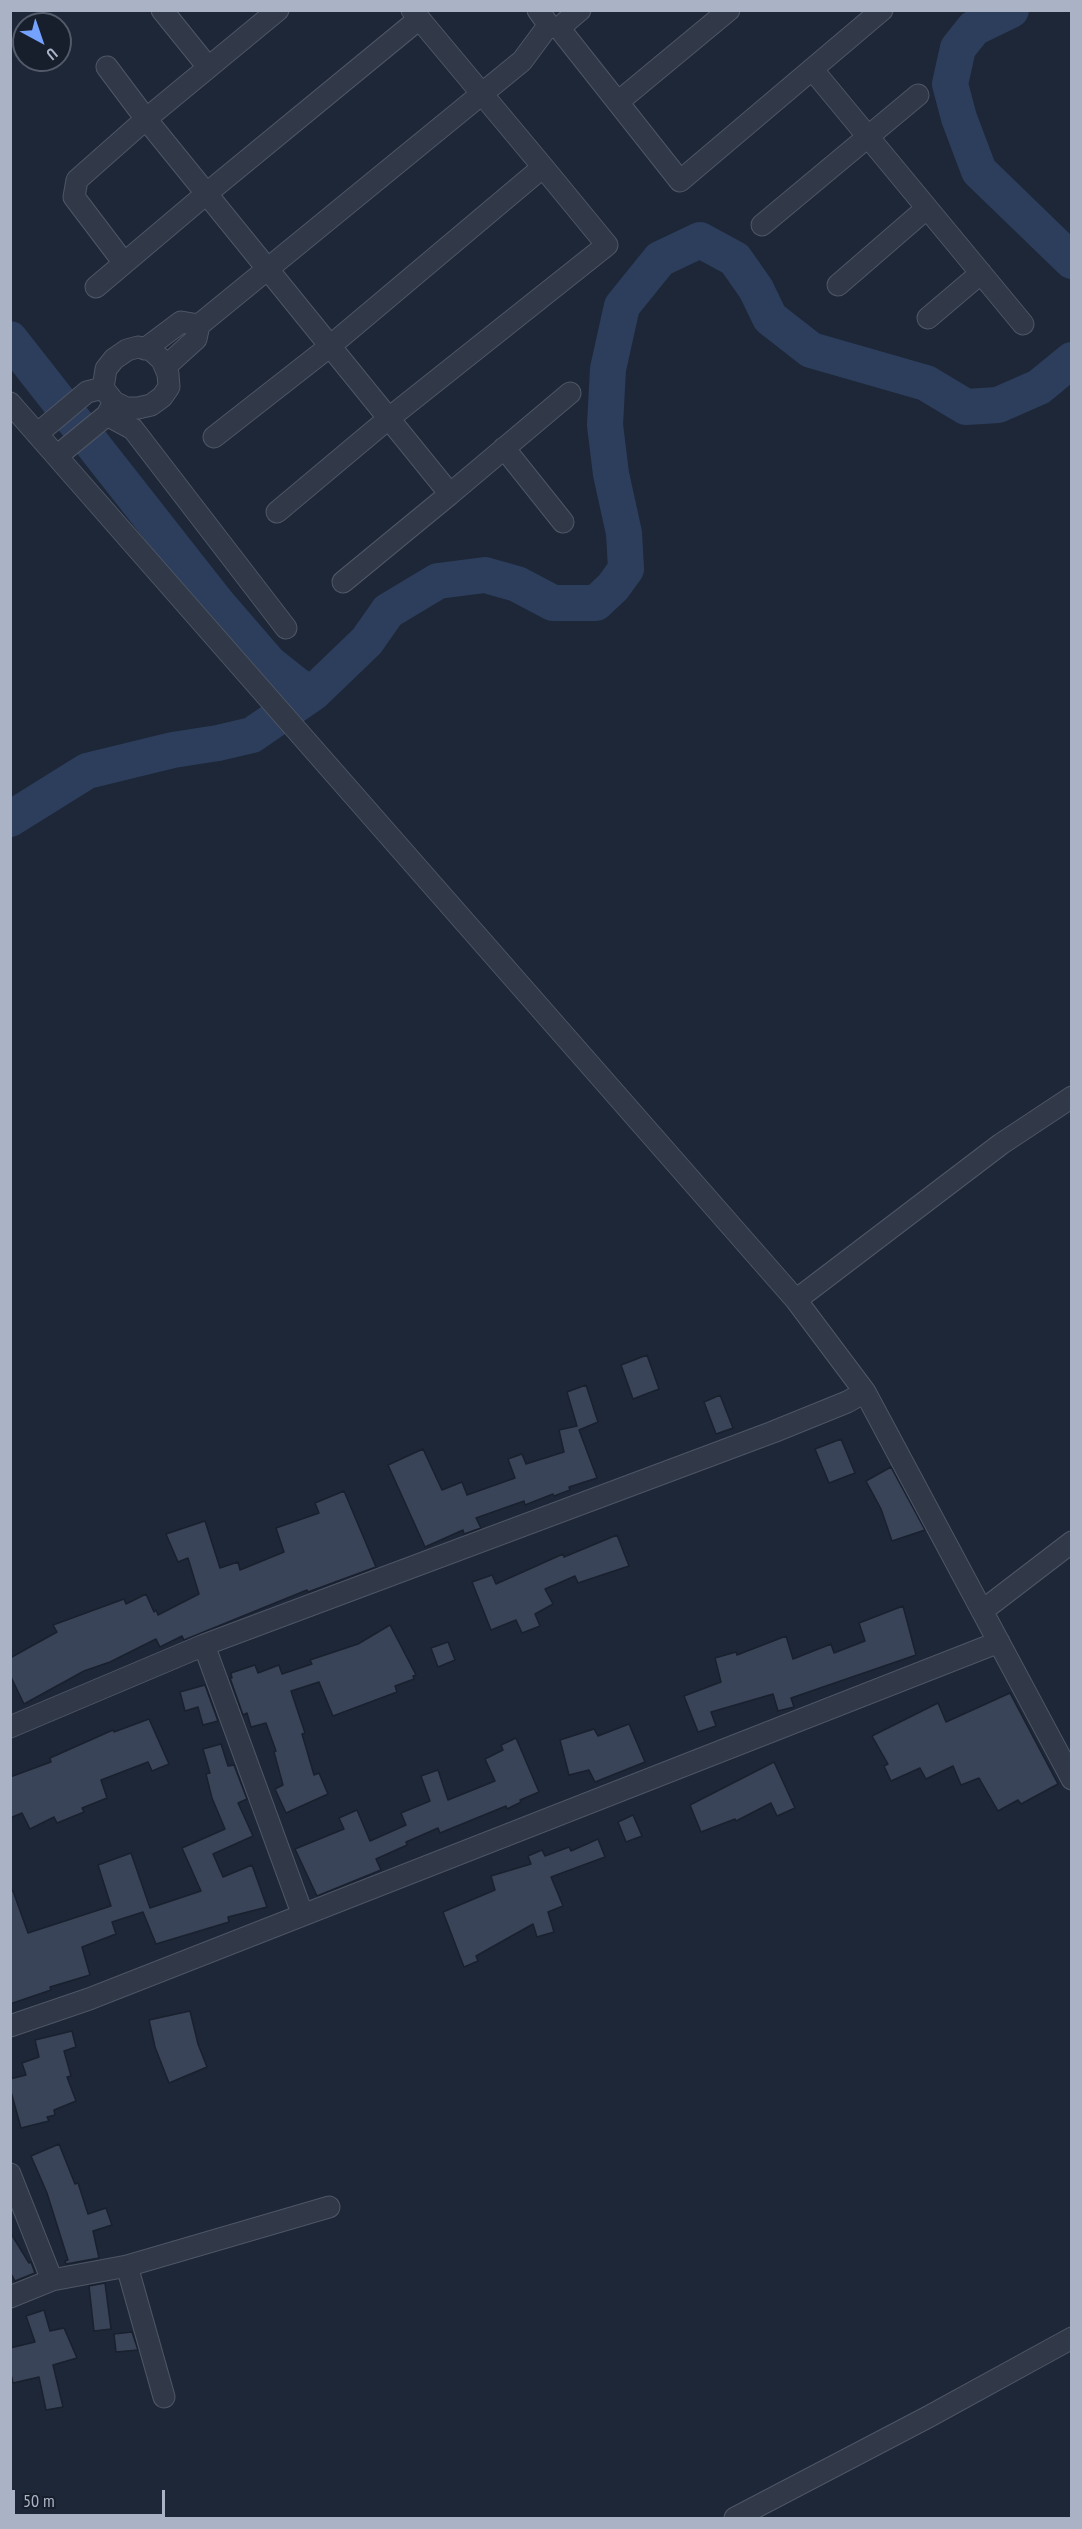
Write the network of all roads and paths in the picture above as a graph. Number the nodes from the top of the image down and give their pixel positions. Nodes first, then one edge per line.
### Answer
1 (162, 10) edge
2 (278, 10) edge
3 (580, 10) edge
4 (729, 10) edge
5 (882, 10) edge
6 (416, 15) edge
7 (549, 22) edge
8 (107, 67) dead end
9 (208, 67) junction
10 (812, 69) junction
11 (482, 94) junction
12 (918, 95) dead end
13 (618, 102) junction
14 (146, 119) junction
15 (868, 137) junction
16 (543, 167) junction
17 (206, 194) junction
18 (927, 208) junction
19 (762, 225) dead end
20 (124, 263) junction
21 (266, 270) junction
22 (981, 273) junction
23 (838, 285) dead end
24 (96, 288) dead end
25 (928, 318) dead end
26 (1023, 324) dead end
27 (199, 325) junction
28 (329, 347) junction
29 (145, 349) junction
30 (165, 367) junction
31 (570, 393) dead end
32 (108, 402) junction
33 (10, 403) edge
34 (388, 419) junction
35 (37, 434) junction
36 (214, 437) dead end
37 (504, 448) junction
38 (57, 456) junction
39 (450, 494) junction
40 (277, 512) dead end
41 (563, 522) dead end
42 (343, 582) dead end
43 (286, 628) dead end
44 (1071, 1097) edge
45 (796, 1300) junction
46 (865, 1392) junction
47 (1071, 1542) edge
48 (982, 1611) junction
49 (999, 1642) junction
50 (204, 1645) junction
51 (10, 1726) edge
52 (1071, 1779) edge
53 (302, 1913) junction
54 (10, 2026) edge
55 (10, 2174) edge
56 (328, 2207) dead end
57 (127, 2266) junction
58 (52, 2280) junction
59 (10, 2297) edge
60 (1071, 2338) edge
61 (164, 2397) dead end
62 (735, 2518) edge

1 - 9 street
2 - 9 street
3 - 7 street
4 - 13 street
5 - 10 street
6 - 11 street
6 - 17 street
7 - 11 street
7 - 13 street
8 - 14 street
9 - 14 street
10 - 13 street
10 - 15 street
11 - 16 street
11 - 21 street
12 - 15 street
14 - 17 street
14 - 20 street
15 - 18 street
15 - 19 street
16 - 28 street
16 - 34 street
17 - 20 street
17 - 21 street
18 - 22 street
18 - 23 street
20 - 24 street
21 - 27 street
21 - 28 street
22 - 25 street
22 - 26 street
27 - 29 street
27 - 30 street
28 - 34 street
28 - 36 street
29 - 30 street
29 - 32 street
30 - 32 street
31 - 37 street
32 - 35 street
32 - 38 street
32 - 43 street
33 - 35 street
34 - 39 street
34 - 40 street
35 - 38 street
37 - 39 street
37 - 41 street
38 - 45 street
39 - 42 street
44 - 45 street
45 - 46 street
46 - 48 street
46 - 50 street
47 - 48 street
48 - 49 street
49 - 52 street
49 - 53 street
50 - 51 street
50 - 53 street
53 - 54 street
55 - 58 street
56 - 57 street
57 - 58 street
57 - 61 street
58 - 59 street
60 - 62 street

